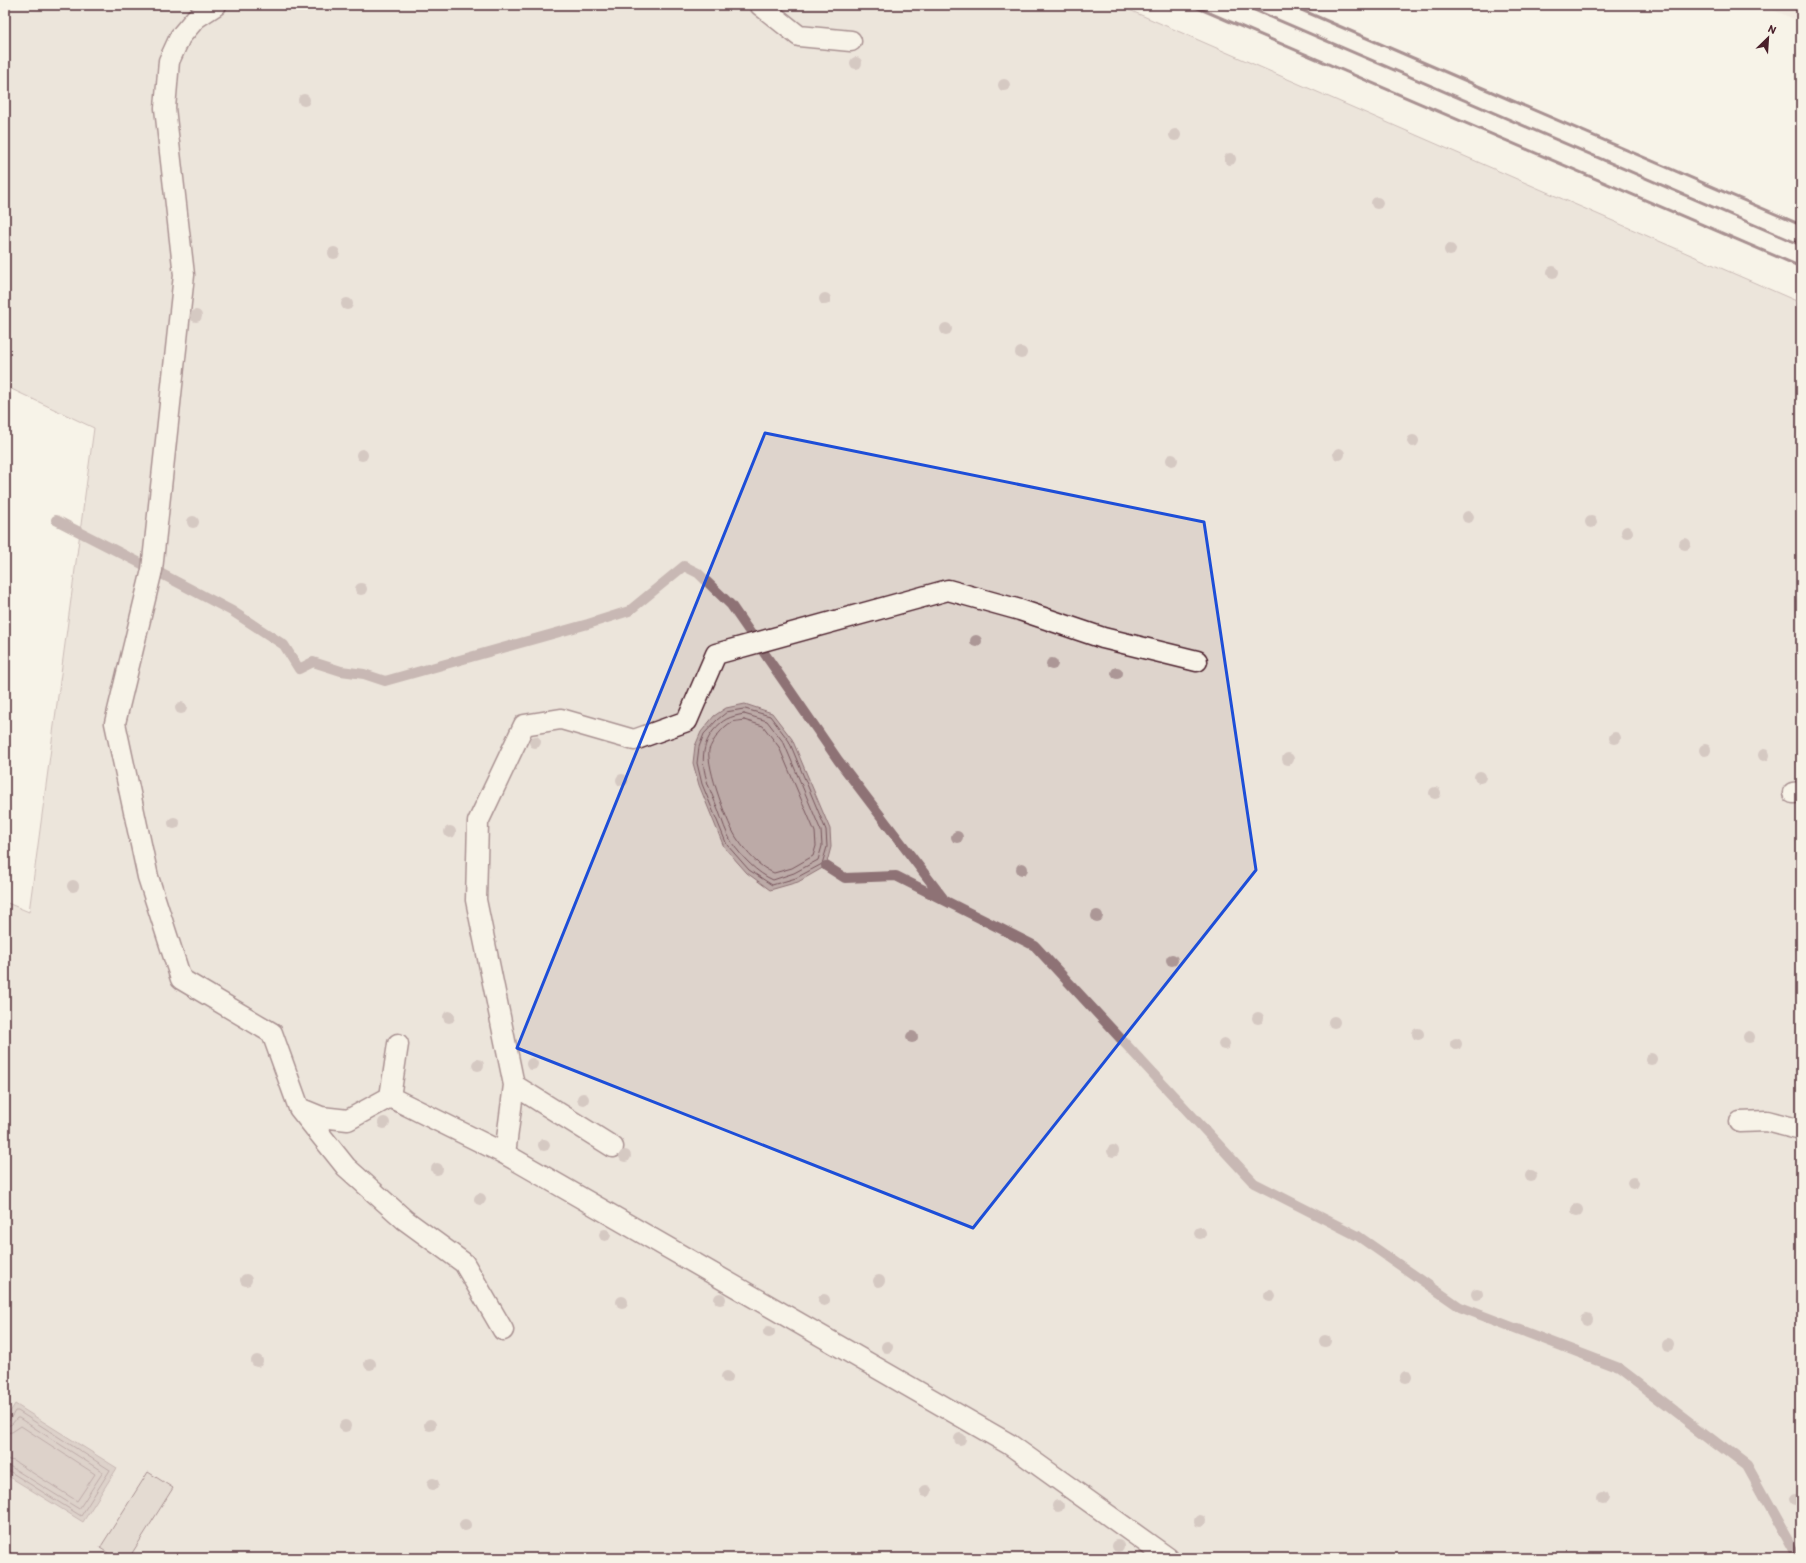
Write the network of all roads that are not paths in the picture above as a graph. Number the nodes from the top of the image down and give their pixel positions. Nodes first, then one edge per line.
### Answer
1 (216, 5) edge
2 (760, 5) edge
3 (850, 41) dead end
4 (1197, 661) dead end
5 (398, 1044) dead end
6 (514, 1086) junction
7 (390, 1097) junction
8 (299, 1108) junction
9 (1740, 1122) dead end
10 (1801, 1130) edge
11 (613, 1147) dead end
12 (505, 1154) junction
13 (502, 1330) dead end
14 (1168, 1558) edge

1 - 8 lane
2 - 3 lane
4 - 6 lane
5 - 7 lane
6 - 11 lane
6 - 12 lane
7 - 8 lane
7 - 12 lane
8 - 13 lane
9 - 10 lane
12 - 14 lane

